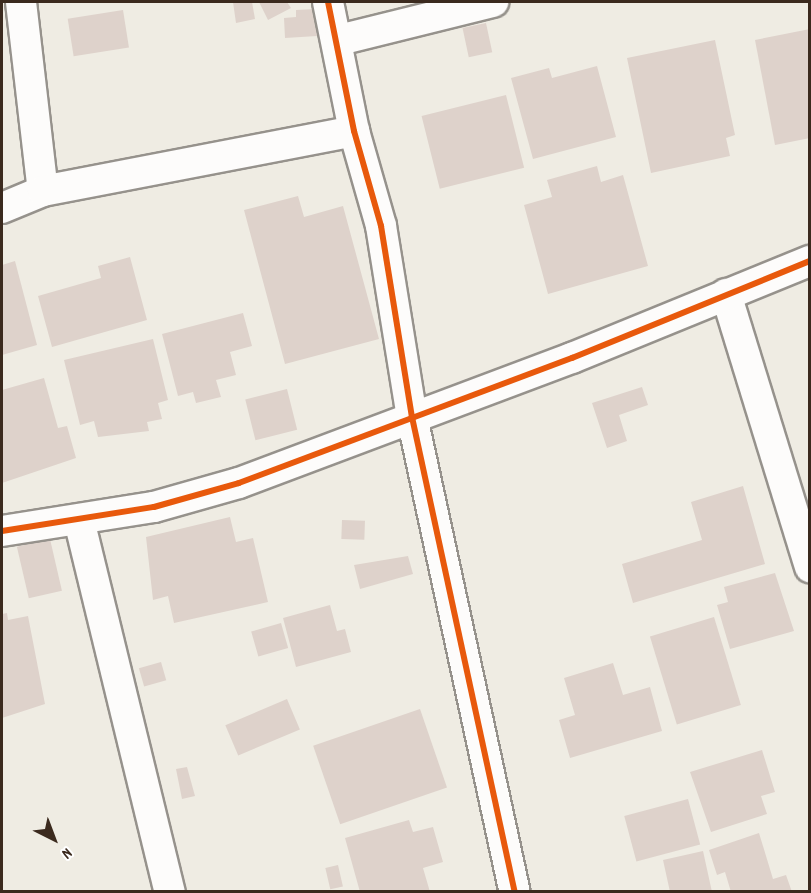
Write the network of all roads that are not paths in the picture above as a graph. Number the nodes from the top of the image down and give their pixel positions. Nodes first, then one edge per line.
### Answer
1 (21, 2) edge
2 (328, 2) edge
3 (493, 2) edge
4 (339, 40) junction
5 (354, 131) junction
6 (43, 191) junction
7 (2, 208) edge
8 (810, 261) edge
9 (726, 294) junction
10 (412, 417) junction
11 (79, 520) junction
12 (2, 531) edge
13 (810, 567) edge
14 (170, 891) edge
15 (514, 891) edge

1 - 6 street
2 - 4 street
3 - 4 street
4 - 5 street
5 - 6 street
5 - 10 street
6 - 7 street
8 - 9 street
9 - 10 street
9 - 13 street
10 - 11 street
10 - 15 street
11 - 12 street
11 - 14 street

